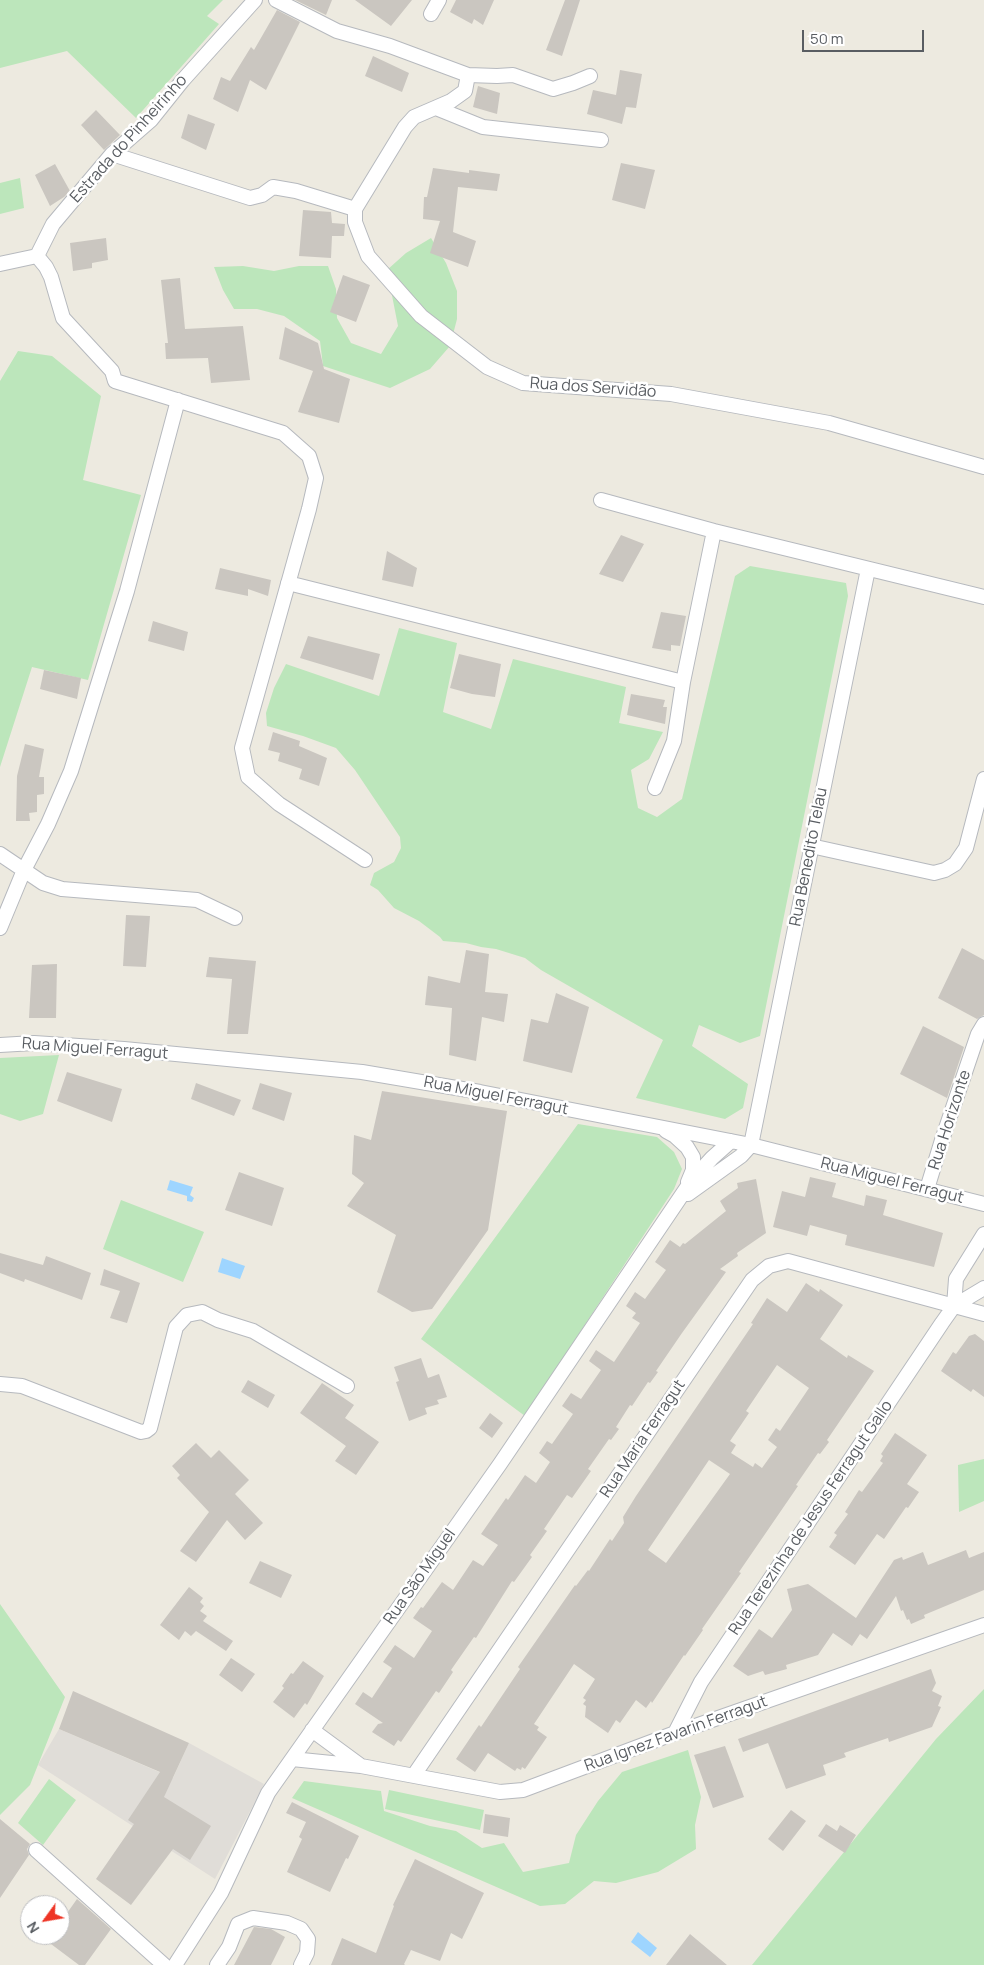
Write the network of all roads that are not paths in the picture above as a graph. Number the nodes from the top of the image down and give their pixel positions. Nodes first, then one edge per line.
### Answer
1 (255, 0) edge
2 (276, 0) edge
3 (439, 0) edge
4 (431, 14) dead end
5 (468, 75) junction
6 (590, 76) dead end
7 (436, 108) junction
8 (601, 140) dead end
9 (112, 154) junction
10 (355, 209) junction
11 (37, 256) junction
12 (0, 264) edge
13 (178, 400) junction
14 (984, 466) edge
15 (601, 500) dead end
16 (714, 531) junction
17 (868, 569) junction
18 (288, 584) junction
19 (984, 597) edge
20 (682, 682) junction
21 (984, 779) edge
22 (656, 788) dead end
23 (811, 846) junction
24 (0, 854) edge
25 (365, 860) dead end
26 (24, 870) junction
27 (235, 918) dead end
28 (0, 928) edge
29 (984, 1024) edge
30 (0, 1045) edge
31 (658, 1127) junction
32 (731, 1141) junction
33 (751, 1145) junction
34 (927, 1189) junction
35 (681, 1198) junction
36 (984, 1204) edge
37 (984, 1234) edge
38 (984, 1288) edge
39 (954, 1306) junction
40 (984, 1314) edge
41 (0, 1384) edge
42 (347, 1386) dead end
43 (984, 1625) edge
44 (312, 1730) junction
45 (675, 1733) junction
46 (292, 1759) junction
47 (361, 1766) junction
48 (414, 1775) junction
49 (36, 1850) dead end
50 (179, 1964) edge
51 (164, 1965) edge
52 (217, 1965) edge
53 (301, 1965) edge

1 - 9 street, Estrada do Pinheirinho
2 - 5 street
3 - 4 street
5 - 6 street
5 - 7 street
7 - 8 street
7 - 10 street
9 - 10 street
9 - 11 street, Estrada do Pinheirinho
10 - 14 street, Rua dos Servidão
11 - 12 street
11 - 13 street
13 - 18 street
13 - 26 street
15 - 16 street
16 - 17 street
16 - 20 street
17 - 19 street
17 - 23 street, Rua Benedito Telau
18 - 20 street
18 - 25 street
20 - 22 street
21 - 23 street
23 - 33 street, Rua Benedito Telau
24 - 26 street
26 - 27 street
26 - 28 street
29 - 34 street, Rua Horizonte
30 - 31 street, Rua Miguel Ferragut
31 - 32 street, Rua Miguel Ferragut
31 - 35 street, Rua São Miguel
32 - 33 street, Rua Miguel Ferragut
32 - 35 street, Rua São Miguel
33 - 34 street, Rua Miguel Ferragut
33 - 35 street, Rua São Miguel
34 - 36 street, Rua Miguel Ferragut
35 - 44 street, Rua São Miguel
37 - 39 street, Rua Terezinha de Jesus Ferragut Gallo
38 - 39 street, Rua Terezinha de Jesus Ferragut Gallo
39 - 40 street, Rua Maria Ferragut
39 - 45 street, Rua Terezinha de Jesus Ferragut Gallo
39 - 48 street, Rua Maria Ferragut
41 - 42 street
43 - 45 street, Rua Ignez Favarin Ferragut
44 - 46 street, Rua São Miguel
44 - 47 street, Rua Ignez Favarin Ferragut
45 - 48 street, Rua Ignez Favarin Ferragut
46 - 47 street, Rua Ignez Favarin Ferragut
46 - 50 street, Rua São Miguel
47 - 48 street, Rua Ignez Favarin Ferragut
49 - 51 street
52 - 53 street

